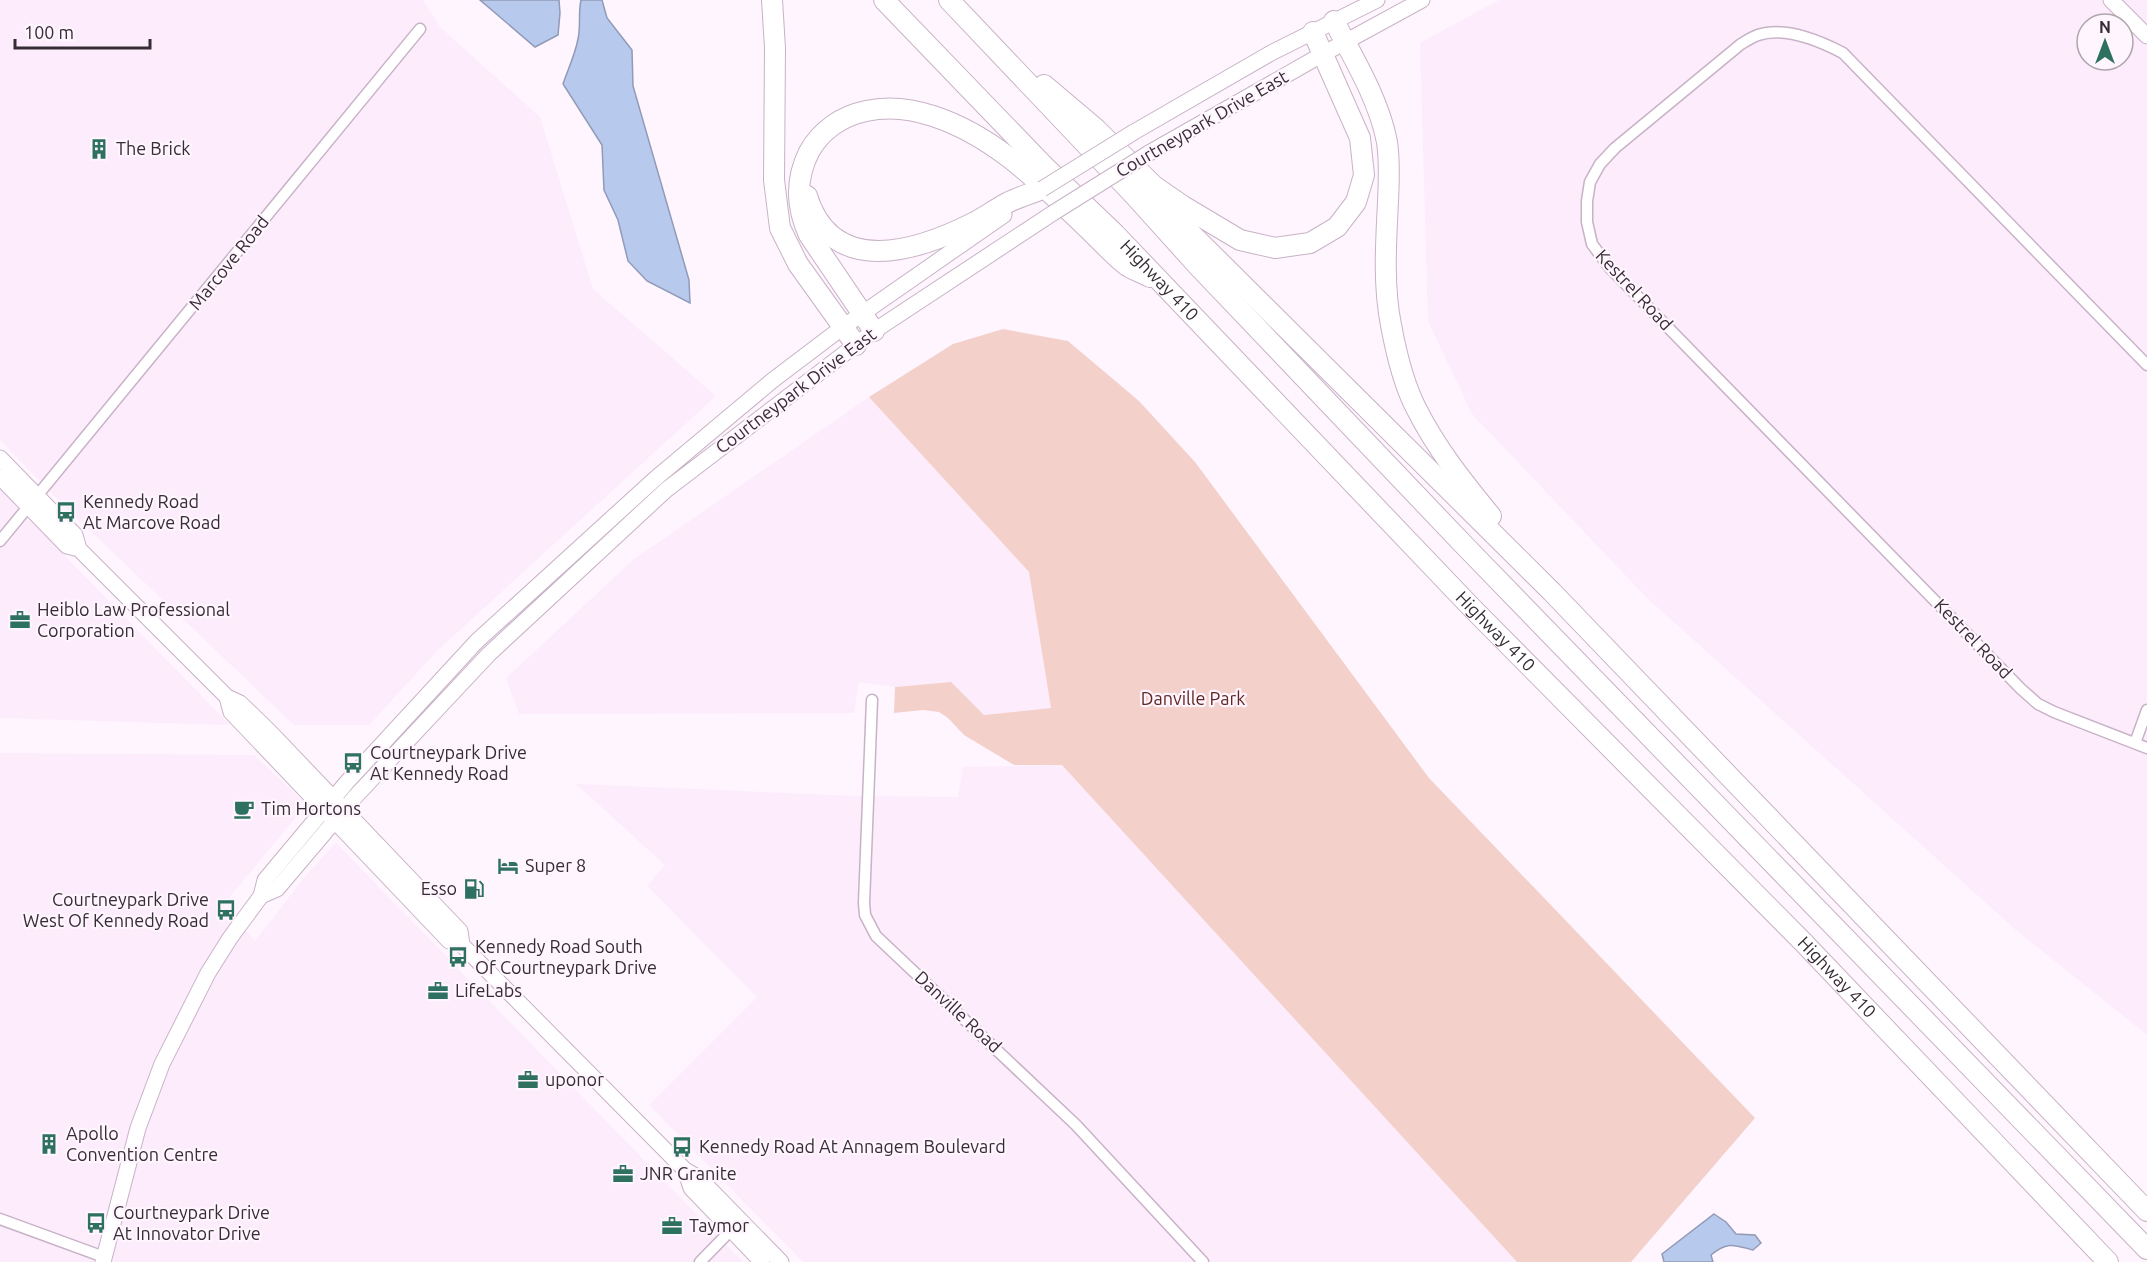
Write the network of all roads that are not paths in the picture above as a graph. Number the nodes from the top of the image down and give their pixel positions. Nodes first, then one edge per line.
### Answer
1 (772, 0) edge
2 (884, 0) edge
3 (949, 0) edge
4 (957, 0) edge
5 (1377, 0) edge
6 (1422, 0) edge
7 (2111, 0) edge
8 (1334, 21) junction
9 (420, 29) dead end
10 (1313, 32) junction
11 (2147, 36) edge
12 (1345, 43) junction
13 (1323, 54) junction
14 (1029, 72) junction
15 (810, 152) junction
16 (1042, 189) junction
17 (1161, 282) junction
18 (861, 313) junction
19 (843, 327) junction
20 (874, 331) junction
21 (856, 345) junction
22 (2147, 365) edge
23 (0, 458) edge
24 (0, 477) edge
25 (33, 501) junction
26 (0, 541) edge
27 (1552, 592) junction
28 (872, 700) dead end
29 (2147, 710) edge
30 (2135, 743) junction
31 (2147, 748) edge
32 (334, 810) junction
33 (1966, 1020) junction
34 (2147, 1194) edge
35 (2147, 1211) edge
36 (0, 1219) edge
37 (736, 1225) junction
38 (2147, 1249) edge
39 (104, 1259) edge
40 (700, 1262) edge
41 (762, 1262) edge
42 (781, 1262) edge
43 (1203, 1262) edge
44 (2108, 1262) edge

1 - 19 highway
2 - 17 highway, Highway 410
3 - 38 highway
4 - 14 highway
5 - 8 main road, Courtneypark Drive East
6 - 12 main road, Courtneypark Drive East
7 - 11 main road
8 - 10 main road, Courtneypark Drive East
8 - 12 highway
9 - 25 street, Marcove Road
10 - 13 highway
10 - 16 main road, Courtneypark Drive East, bridge
12 - 13 main road, Courtneypark Drive East
12 - 27 highway
13 - 14 highway
13 - 20 main road, Courtneypark Drive East, bridge
14 - 27 highway
15 - 16 highway
15 - 17 highway
15 - 18 highway
16 - 18 main road, Courtneypark Drive East
17 - 44 highway, Highway 410
18 - 19 main road, Courtneypark Drive East
18 - 20 highway
19 - 21 highway
19 - 32 main road, Courtneypark Drive East
20 - 21 main road, Courtneypark Drive East
21 - 32 main road, Courtneypark Drive East
22 - 30 street, Kestrel Road
23 - 25 main road
24 - 25 main road
25 - 26 street, Marcove Road
25 - 32 main road
27 - 33 highway
28 - 43 street, Danville Road
29 - 30 street
30 - 31 street, Kestrel Road
32 - 37 main road
32 - 39 main road, Courtneypark Drive East
33 - 34 highway
33 - 35 highway
36 - 39 street
37 - 40 street
37 - 41 main road
37 - 42 main road

